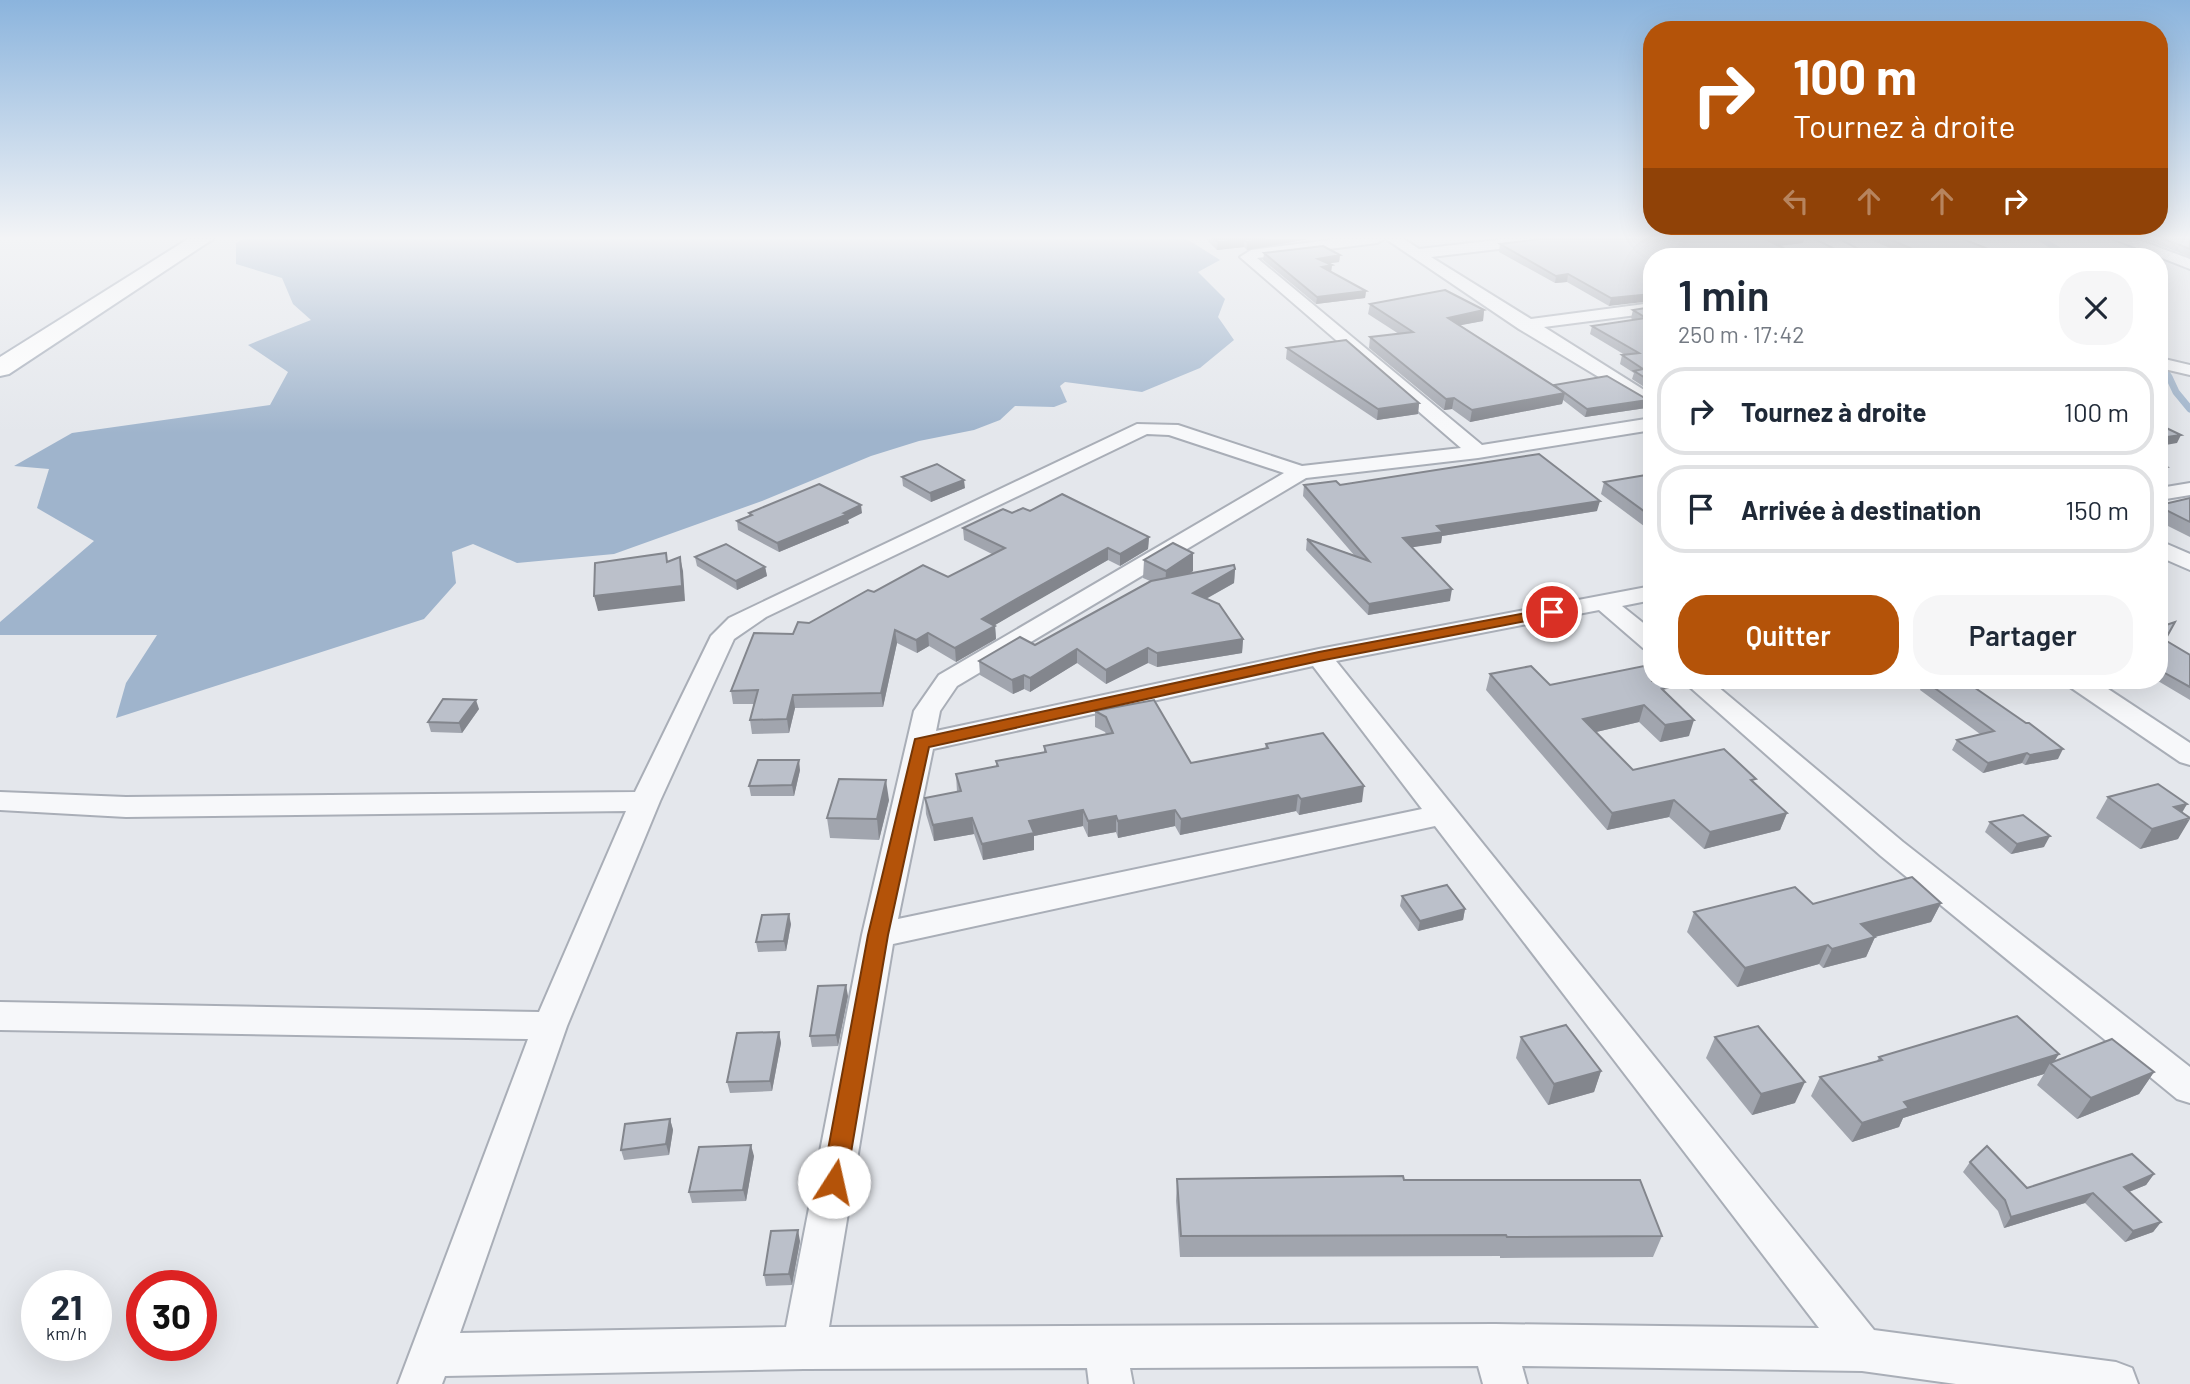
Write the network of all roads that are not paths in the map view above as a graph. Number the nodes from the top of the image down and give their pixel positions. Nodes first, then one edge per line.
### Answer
1 (101, 304) edge
2 (1302, 304) edge
3 (1492, 304) edge
4 (1643, 309) edge
5 (1525, 325) junction
6 (2168, 365) edge
7 (0, 368) edge
8 (2190, 370) edge
9 (1643, 397) edge
10 (1643, 425) edge
11 (1478, 452) junction
12 (1301, 472) junction
13 (2190, 489) edge
14 (2168, 493) edge
15 (2168, 552) edge
16 (2190, 563) edge
17 (1643, 595) edge
18 (1604, 602) junction
19 (1643, 635) edge
20 (1319, 657) junction
21 (1705, 689) edge
22 (2091, 689) edge
23 (921, 743) junction
24 (2190, 756) edge
25 (645, 801) junction
26 (2, 803) edge
27 (1441, 815) junction
28 (878, 935) junction
29 (0, 1016) edge
30 (550, 1026) junction
31 (2190, 1087) edge
32 (804, 1348) junction
33 (1862, 1350) junction
34 (1108, 1364) edge
35 (1500, 1364) edge
36 (426, 1369) edge
37 (2116, 1384) edge

1 - 7 main road
2 - 11 street
3 - 5 street
4 - 5 street
5 - 9 street
6 - 8 street
10 - 11 street
11 - 12 street
12 - 23 street
12 - 25 street
13 - 14 street
15 - 16 street
17 - 18 street
18 - 19 street
18 - 20 street
20 - 23 street
20 - 27 street
21 - 31 street
22 - 24 street
23 - 28 street
25 - 26 street
25 - 30 street
27 - 28 street
27 - 33 street
28 - 32 street
29 - 30 street
30 - 36 street
32 - 34 street
32 - 36 street
33 - 35 street
33 - 37 street
34 - 35 street

